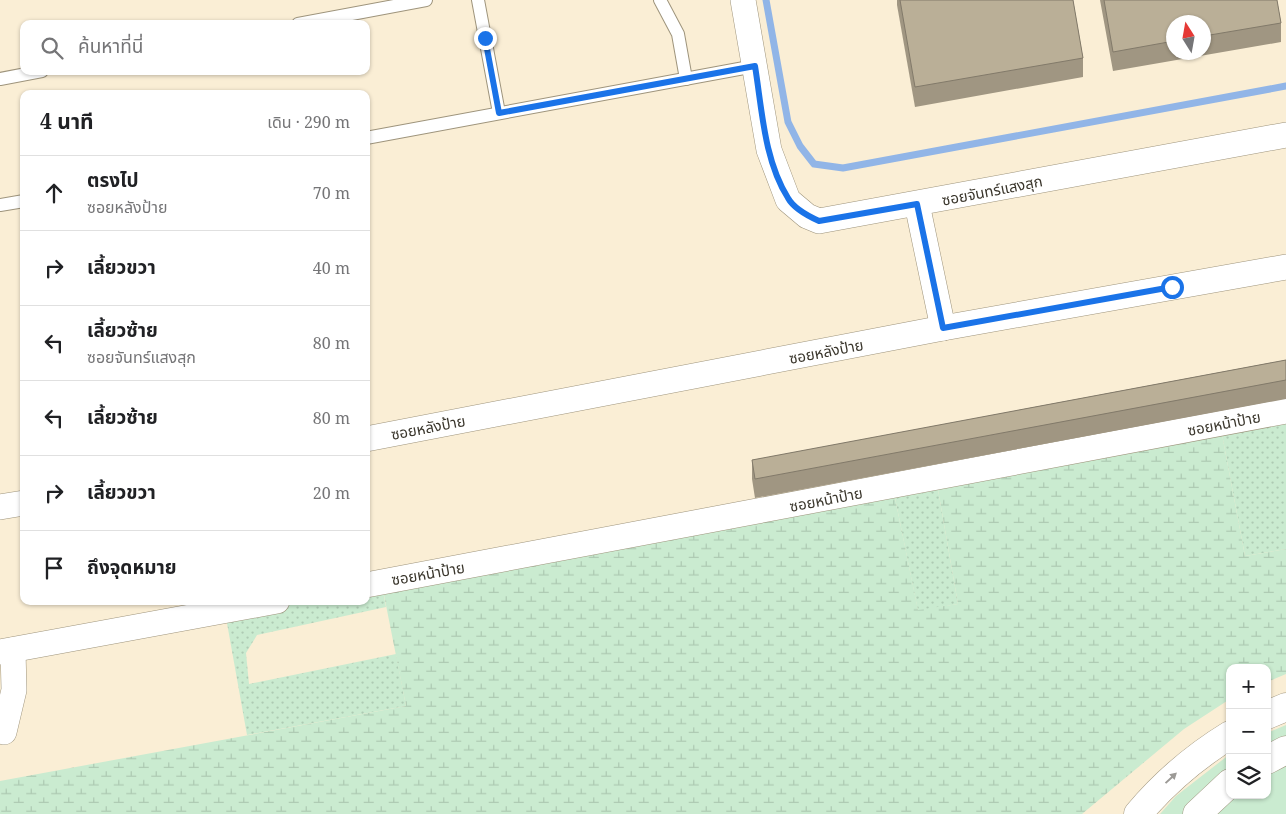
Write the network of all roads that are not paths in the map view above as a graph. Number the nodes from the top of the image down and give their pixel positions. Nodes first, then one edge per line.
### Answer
1 (426, 0) edge
2 (478, 0) edge
3 (660, 0) edge
4 (743, 0) edge
5 (319, 20) edge
6 (755, 66) junction
7 (21, 75) edge
8 (0, 79) edge
9 (686, 79) junction
10 (499, 113) junction
11 (1286, 135) edge
12 (370, 137) edge
13 (20, 202) edge
14 (917, 204) junction
15 (0, 205) edge
16 (1286, 267) edge
17 (943, 328) junction
18 (1286, 411) edge
19 (370, 438) edge
20 (20, 504) edge
21 (0, 507) edge
22 (370, 584) edge
23 (255, 605) edge
24 (6, 651) edge
25 (1286, 707) edge
26 (1271, 713) edge
27 (4, 732) dead end
28 (1226, 738) edge
29 (1286, 750) edge
30 (1271, 758) edge
31 (1226, 787) edge
32 (1138, 814) edge
33 (1197, 814) edge

1 - 5 lane
2 - 10 lane
3 - 9 lane
4 - 6 street, ซอยจันทร์แสงสุก
6 - 9 lane
6 - 14 street, ซอยจันทร์แสงสุก
7 - 8 lane
9 - 10 lane
10 - 12 lane
11 - 14 street, ซอยจันทร์แสงสุก
13 - 15 lane
14 - 17 street
16 - 17 street, ซอยหลังป้าย
17 - 19 street, ซอยหลังป้าย
18 - 22 street, ซอยหน้าป้าย
20 - 21 street
23 - 24 street
24 - 27 street
25 - 26 main road
32 -> 28 main road
29 - 30 main road
31 - 33 main road

